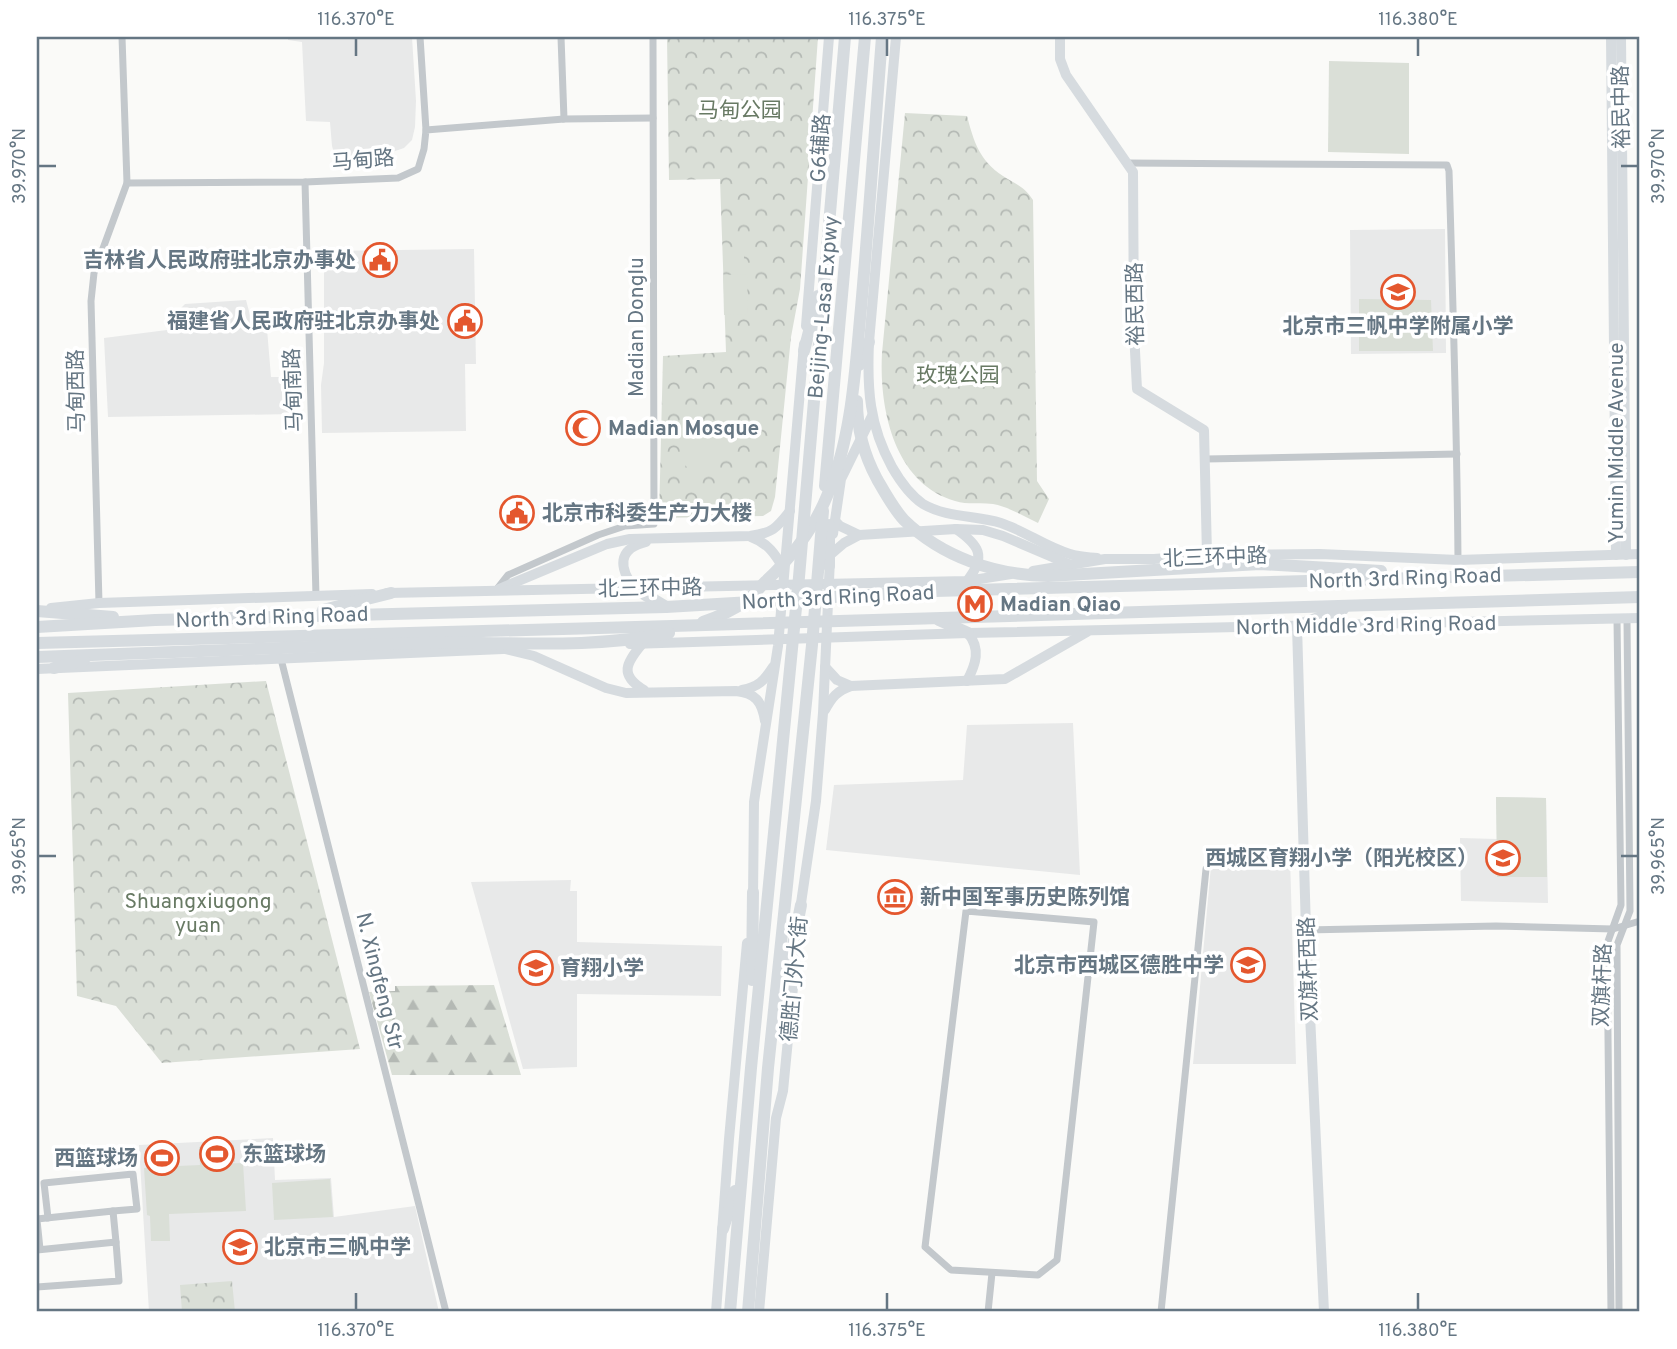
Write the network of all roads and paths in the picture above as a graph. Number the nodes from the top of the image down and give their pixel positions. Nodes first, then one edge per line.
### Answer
1 (122, 37) edge
2 (420, 37) edge
3 (561, 37) edge
4 (653, 37) edge
5 (829, 37) edge
6 (845, 37) edge
7 (865, 37) edge
8 (882, 37) edge
9 (896, 37) edge
10 (1060, 37) edge
11 (1611, 37) edge
12 (1620, 37) edge
13 (653, 117) junction
14 (564, 119) junction
15 (426, 130) junction
16 (1127, 163) junction
17 (305, 182) junction
18 (127, 183) junction
19 (827, 259) junction
20 (863, 343) junction
21 (804, 351) junction
22 (872, 416) junction
23 (831, 426) junction
24 (1457, 454) junction
25 (1206, 459) junction
26 (790, 511) junction
27 (835, 521) junction
28 (956, 529) junction
29 (859, 535) junction
30 (750, 536) junction
31 (666, 538) junction
32 (1640, 554) edge
33 (1207, 555) junction
34 (1621, 555) junction
35 (1105, 559) junction
36 (1458, 560) junction
37 (1071, 565) junction
38 (826, 568) junction
39 (1640, 572) edge
40 (784, 573) junction
41 (1454, 576) junction
42 (967, 581) junction
43 (634, 589) junction
44 (934, 591) junction
45 (494, 592) junction
46 (391, 593) junction
47 (316, 596) junction
48 (1640, 597) edge
49 (99, 603) junction
50 (1354, 605) junction
51 (666, 607) junction
52 (37, 610) edge
53 (297, 616) junction
54 (936, 618) junction
55 (1640, 618) edge
56 (155, 620) junction
57 (1622, 620) junction
58 (672, 626) junction
59 (1297, 626) junction
60 (37, 627) edge
61 (1091, 630) junction
62 (968, 633) junction
63 (317, 635) junction
64 (168, 639) junction
65 (37, 643) edge
66 (642, 644) junction
67 (792, 646) joint
68 (505, 649) junction
69 (387, 654) junction
70 (37, 657) edge
71 (281, 659) junction
72 (776, 664) junction
73 (825, 667) junction
74 (54, 668) junction
75 (37, 669) edge
76 (967, 681) junction
77 (851, 686) junction
78 (646, 691) junction
79 (736, 691) junction
80 (824, 713) junction
81 (766, 724) junction
82 (1206, 869) dead end
83 (753, 892) junction
84 (801, 905) junction
85 (1640, 921) edge
86 (1624, 926) junction
87 (1613, 929) junction
88 (1306, 930) junction
89 (751, 1068) junction
90 (768, 1068) junction
91 (742, 1168) junction
92 (41, 1183) edge
93 (113, 1211) junction
94 (48, 1218) junction
95 (37, 1219) edge
96 (723, 1229) junction
97 (116, 1242) junction
98 (38, 1249) edge
99 (992, 1273) junction
100 (37, 1287) edge
101 (446, 1312) edge
102 (716, 1312) edge
103 (730, 1312) edge
104 (748, 1312) edge
105 (759, 1312) edge
106 (988, 1312) edge
107 (1161, 1312) edge
108 (1324, 1312) edge
109 (1611, 1312) edge
110 (1619, 1312) edge

1 - 18 street
2 - 15 street
3 - 14 street
4 - 13 street, Madian Donglu
5 - 21 street, G6辅路
6 - 19 highway, Beijing-Lasa Expwy
7 - 23 highway, Beijing-Lasa Expwy
8 - 20 highway
9 - 20 street
10 - 16 street, 裕民西路
11 - 34 street, Yumin Middle Avenue
12 - 34 street, 裕民中路
13 - 14 street
13 - 45 street, Madian Donglu
14 - 15 street
15 - 17 street, 马甸路
16 - 24 street
16 - 25 street, 裕民西路
17 - 18 street, 马甸路
17 - 47 street, 马甸南路
18 - 49 street, 马甸西路
19 - 21 highway
19 - 67 highway, Beijing-Lasa Expwy
20 - 22 street
20 - 23 highway
20 - 41 highway
20 - 70 highway
21 - 26 street, G6辅路
22 - 27 street, 德胜门外大街
22 - 35 street
23 - 38 highway, Beijing-Lasa Expwy
24 - 25 street
24 - 36 street
25 - 33 street, 裕民西路
26 - 30 street
26 - 40 street, G6辅路
27 - 29 street
27 - 38 street, 德胜门外大街
28 - 29 street
28 - 37 street
28 - 42 street
29 - 38 street
30 - 31 street
30 - 40 street
31 - 43 street
31 - 45 street
32 - 34 street, 北三环中路
33 - 35 street, 北三环中路
33 - 36 street, 北三环中路
34 - 36 street, 北三环中路
35 - 37 street, 北三环中路
37 - 42 street, 北三环中路
38 - 73 street, 德胜门外大街
38 - 90 highway, 德胜门外大街
39 - 41 highway, North 3rd Ring Road
40 - 72 street, G6辅路
41 - 44 highway, North 3rd Ring Road
42 - 43 street, 北三环中路
42 - 44 highway
43 - 45 street, 北三环中路
43 - 51 highway
44 - 51 highway, North 3rd Ring Road
45 - 46 street, 北三环中路
46 - 47 street, 北三环中路
46 - 53 highway
47 - 49 street, 北三环中路
48 - 50 highway, North 3rd Ring Road
49 - 52 street, 北三环中路
50 - 54 highway, North 3rd Ring Road
50 - 59 highway
51 - 53 highway, North 3rd Ring Road
52 - 56 highway
53 - 56 highway, North 3rd Ring Road
54 - 58 highway, North 3rd Ring Road
54 - 62 highway
55 - 57 street, North Middle 3rd Ring Road
56 - 60 highway, North 3rd Ring Road
57 - 59 street, North Middle 3rd Ring Road
57 - 86 street, 双旗杆路
57 - 87 street
58 - 63 highway, North 3rd Ring Road
58 - 66 highway
59 - 61 street, North Middle 3rd Ring Road
59 - 88 street, 双旗杆西路
61 - 62 street
61 - 76 street
62 - 66 street
62 - 76 street
63 - 64 highway, North 3rd Ring Road
63 - 69 highway
64 - 65 highway, North 3rd Ring Road
64 - 74 highway
66 - 68 street
66 - 78 street
67 - 89 highway, 德胜门外大街
68 - 69 street
68 - 78 street
69 - 71 street
71 - 74 street
71 - 101 street, N. Xingfeng Str
72 - 79 street
72 - 81 street
73 - 77 street
73 - 80 street, 德胜门外大街
74 - 75 street
76 - 77 street
77 - 80 street
78 - 79 street
79 - 81 street
80 - 84 street, 德胜门外大街
81 - 83 street
82 - 107 street
83 - 89 highway
83 - 96 street
84 - 90 highway
84 - 105 street, 德胜门外大街
85 - 86 street
86 - 87 street
86 - 110 street, 双旗杆路
87 - 88 street
87 - 109 street
88 - 108 street, 双旗杆西路
89 - 91 highway, 德胜门外大街
90 - 104 highway, 德胜门外大街
91 - 96 highway
91 - 103 highway, 德胜门外大街
92 - 93 street
92 - 94 street
93 - 94 street
93 - 97 street
94 - 95 street
95 - 98 street
96 - 102 street
97 - 98 street
97 - 100 street
99 - 99 street
99 - 106 street

